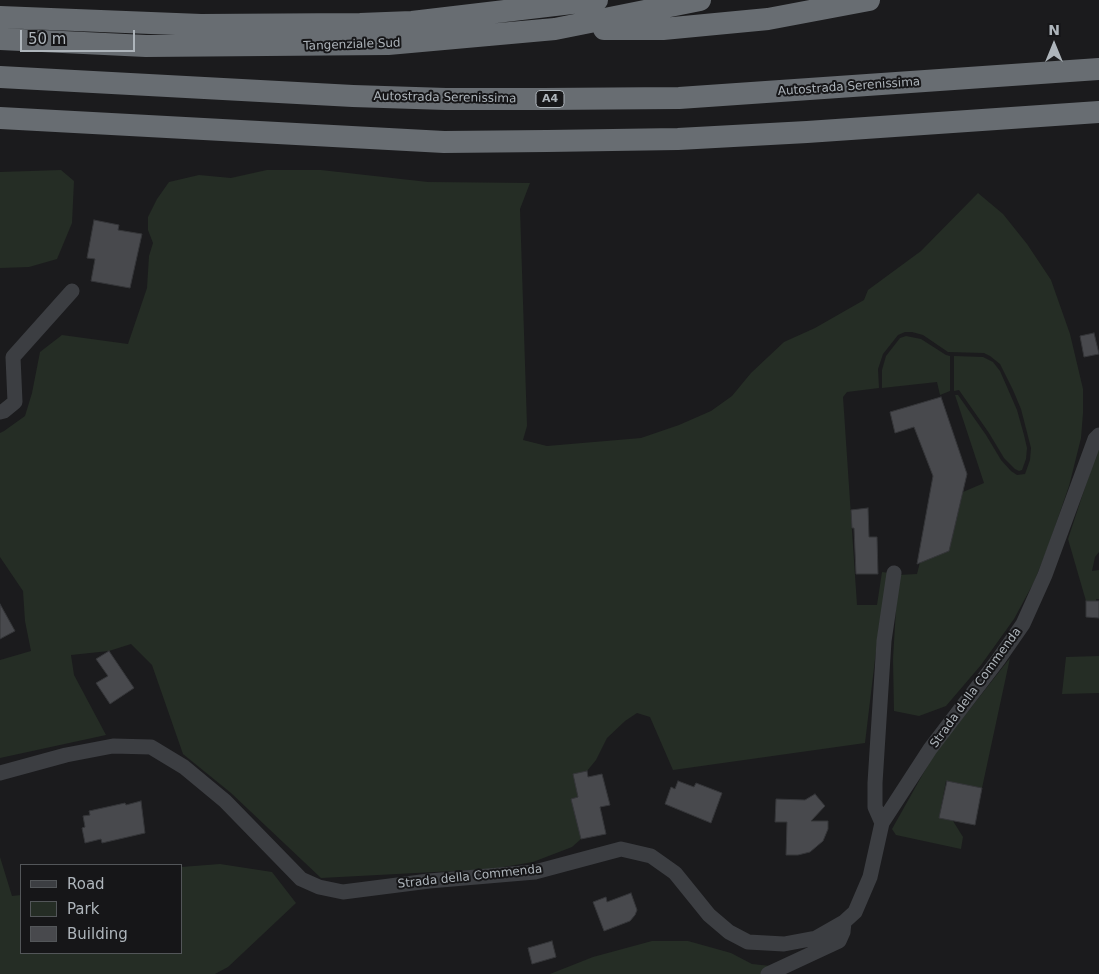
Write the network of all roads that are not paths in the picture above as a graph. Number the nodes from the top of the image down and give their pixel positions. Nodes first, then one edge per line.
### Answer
1 (506, 0) edge
2 (597, 0) edge
3 (700, 0) edge
4 (869, 0) edge
5 (0, 17) edge
6 (412, 22) junction
7 (555, 29) junction
8 (0, 39) edge
9 (1099, 69) edge
10 (0, 77) edge
11 (1099, 112) edge
12 (0, 118) edge
13 (72, 291) dead end
14 (0, 412) edge
15 (1099, 435) edge
16 (894, 573) dead end
17 (0, 773) edge
18 (882, 823) junction
19 (844, 922) junction
20 (768, 974) edge

1 - 6 highway
2 - 6 highway, Tangenziale Sud
3 - 7 highway, Tangenziale Sud
4 - 7 highway
5 - 6 highway, Tangenziale Sud
7 - 8 highway, Tangenziale Sud
9 - 10 highway, Autostrada Serenissima / A4
11 - 12 highway
13 - 14 street
15 - 18 street, Strada della Commenda
16 - 18 street, Strada della Commenda
17 - 19 street, Strada della Commenda
18 - 19 street, Strada della Commenda
19 - 20 street

